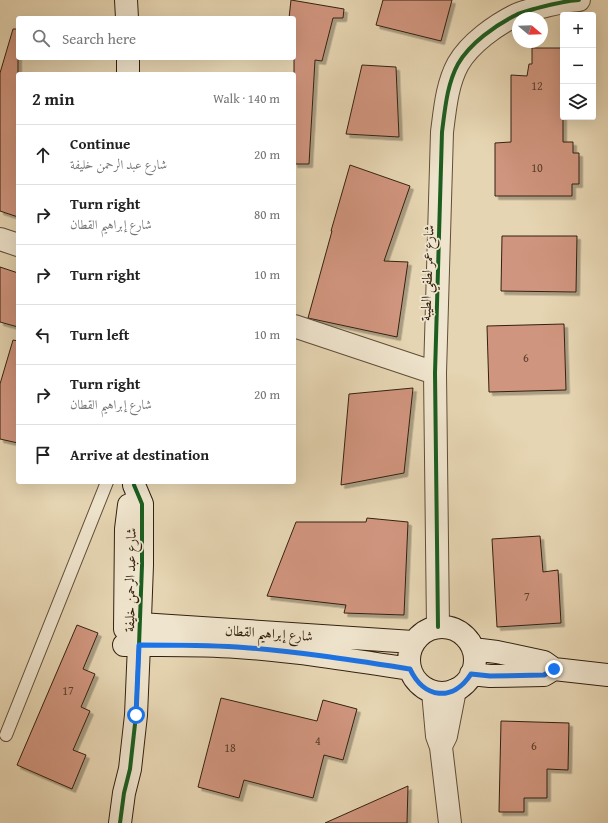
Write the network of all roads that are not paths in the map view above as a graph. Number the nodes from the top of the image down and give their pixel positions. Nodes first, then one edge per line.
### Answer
1 (126, 0) edge
2 (579, 0) edge
3 (514, 7) edge
4 (127, 16) edge
5 (128, 60) edge
6 (128, 72) edge
7 (0, 239) edge
8 (16, 243) edge
9 (296, 327) edge
10 (435, 373) junction
11 (106, 484) edge
12 (134, 484) edge
13 (438, 627) junction
14 (132, 634) junction
15 (413, 642) junction
16 (473, 649) junction
17 (410, 669) junction
18 (554, 669) junction
19 (471, 674) junction
20 (608, 675) edge
21 (455, 690) junction
22 (433, 692) junction
23 (6, 735) dead end
24 (441, 747) junction
25 (120, 823) edge
26 (450, 823) edge

1 - 4 street
2 - 3 street, شارع عمر لطفي الطيبة
3 - 10 street, شارع عمر لطفي الطيبة
5 - 6 street
7 - 8 street
9 - 10 street
10 - 13 street, شارع عمر لطفي الطيبة
11 - 23 lane
12 - 14 street, شارع عبد الرحمن خليفة
13 - 15 street
13 - 16 street
14 - 15 street, شارع إبراهيم القطان
14 - 17 street, شارع إبراهيم القطان
14 - 25 street, شارع عبد الرحمن خليفة
15 - 17 street
16 - 18 street
16 - 19 street
17 - 22 street
18 - 19 street
18 - 20 street
19 - 21 street
21 - 22 street
21 - 24 street
22 - 24 street
24 - 26 street

